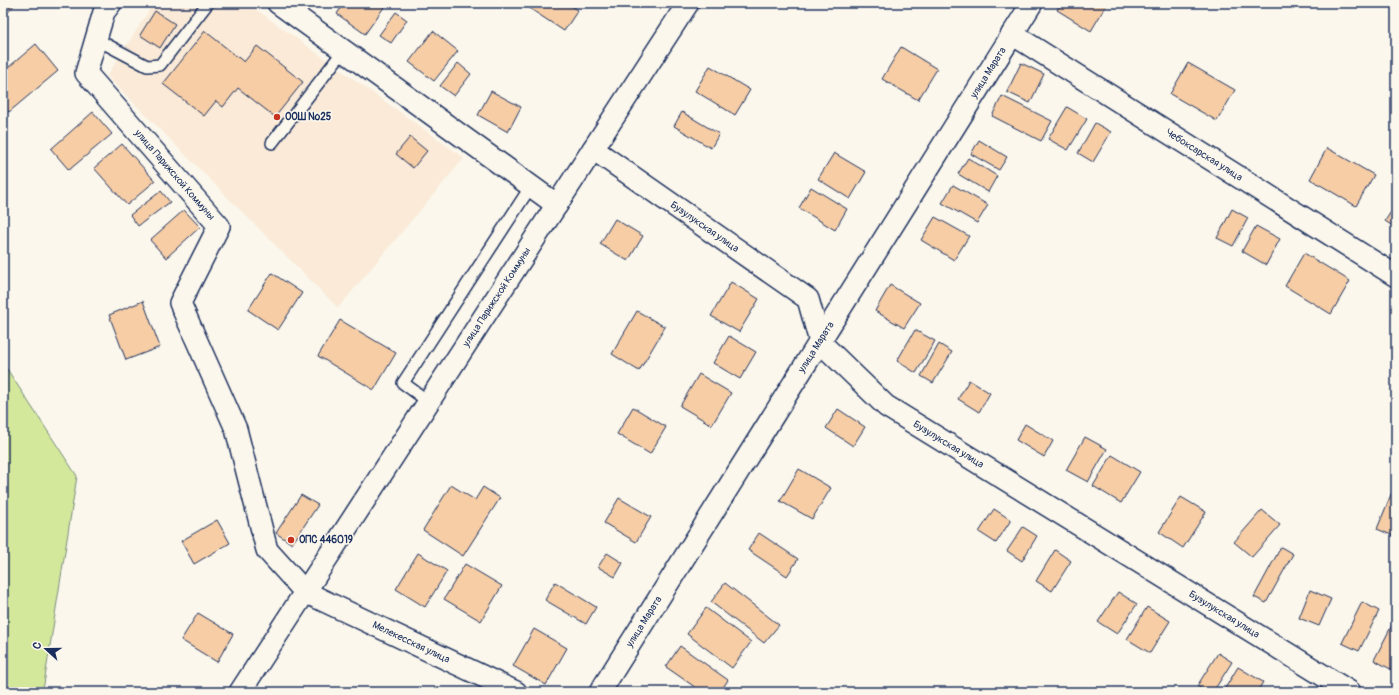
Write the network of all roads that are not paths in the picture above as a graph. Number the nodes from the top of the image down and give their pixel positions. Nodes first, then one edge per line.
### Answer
1 (111, 3) edge
2 (208, 3) edge
3 (278, 3) edge
4 (688, 3) edge
5 (1032, 3) edge
6 (1012, 34) junction
7 (96, 38) junction
8 (344, 50) junction
9 (272, 143) dead end
10 (593, 149) junction
11 (531, 186) junction
12 (557, 205) junction
13 (1396, 276) edge
14 (820, 342) junction
15 (429, 402) junction
16 (305, 592) junction
17 (240, 692) edge
18 (516, 692) edge
19 (600, 692) edge
20 (1350, 692) edge

1 - 7 street, улица Парижской Коммуны
2 - 7 lane
3 - 8 street
4 - 10 street, улица Парижской Коммуны
5 - 6 street, улица Марата
6 - 13 street, Чебоксарская улица
6 - 14 street, улица Марата
7 - 16 street, улица Парижской Коммуны
8 - 9 lane
8 - 11 street
10 - 12 street, улица Парижской Коммуны
10 - 14 street, Бузулукская улица
11 - 12 street
11 - 15 lane
12 - 15 street, улица Парижской Коммуны
14 - 19 street, улица Марата
14 - 20 street, Бузулукская улица
15 - 16 street, улица Парижской Коммуны
16 - 17 street, улица Парижской Коммуны
16 - 18 street, Мелекесская улица

